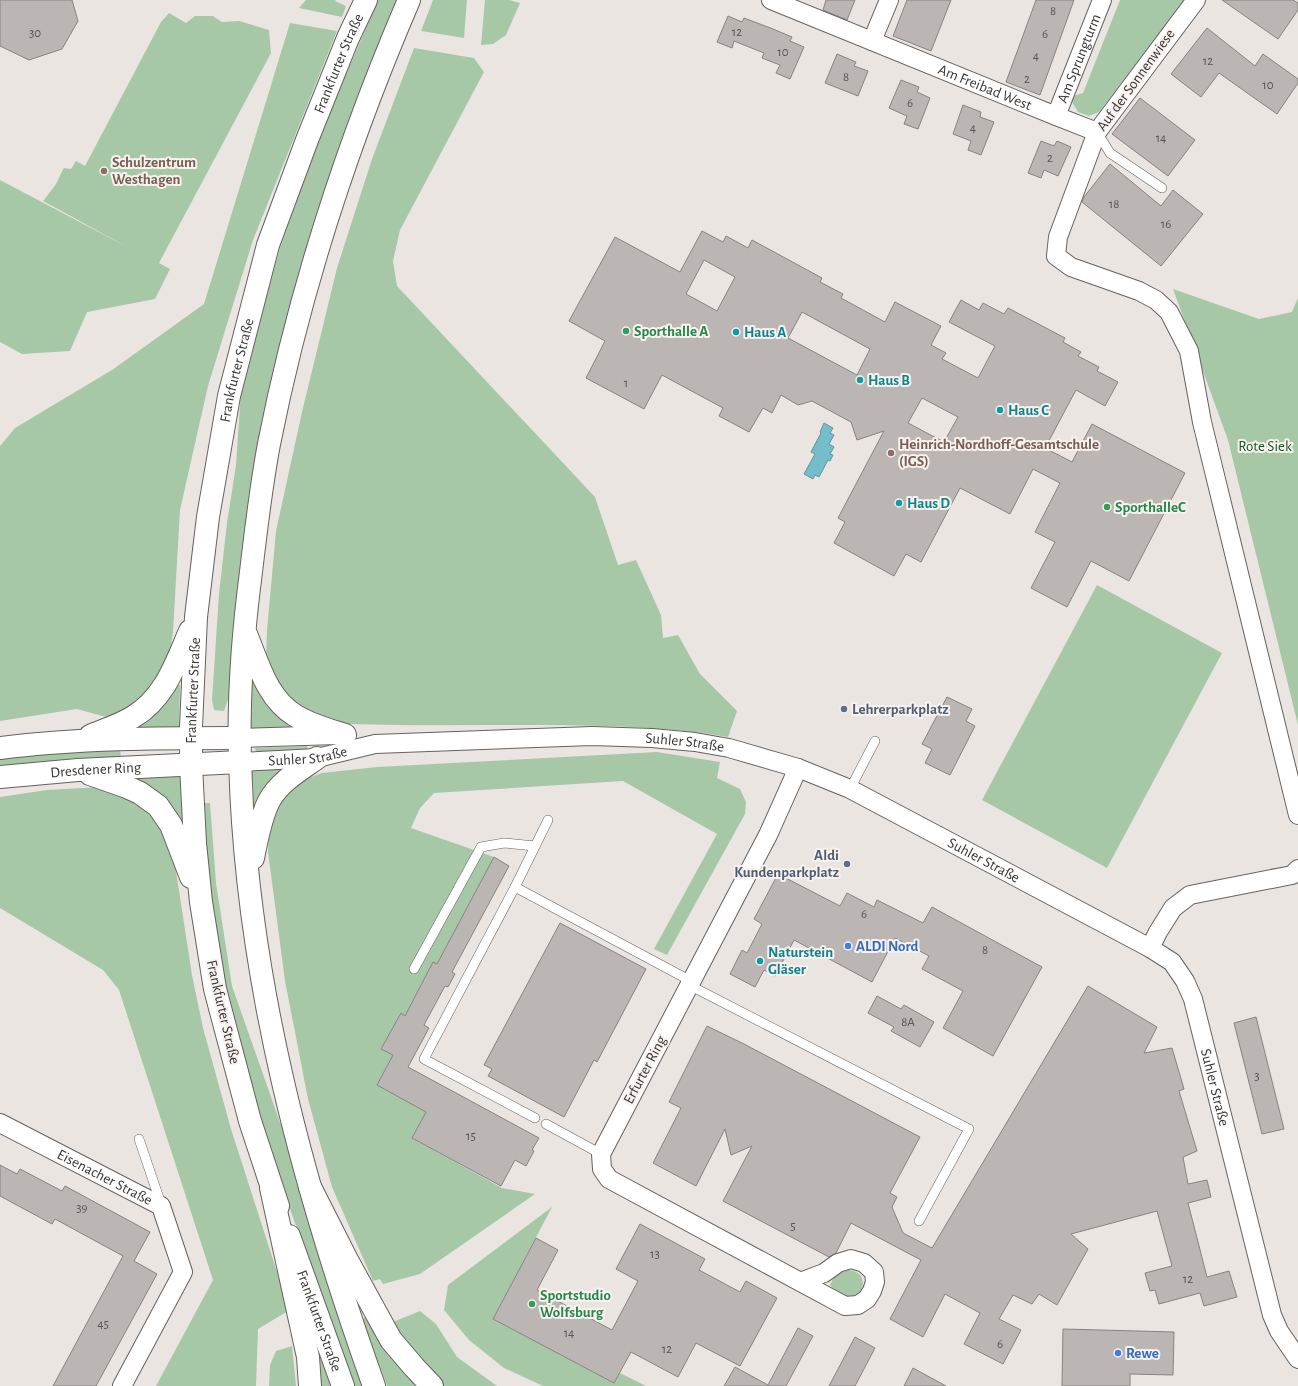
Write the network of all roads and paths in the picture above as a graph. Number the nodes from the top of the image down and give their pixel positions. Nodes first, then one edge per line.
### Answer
1 (366, 0) edge
2 (409, 0) edge
3 (770, 0) edge
4 (889, 0) edge
5 (1102, 0) edge
6 (1196, 0) edge
7 (872, 41) junction
8 (1056, 116) junction
9 (1097, 132) junction
10 (1162, 188) dead end
11 (196, 617) junction
12 (244, 628) junction
13 (345, 735) junction
14 (191, 738) junction
15 (239, 738) junction
16 (79, 741) junction
17 (874, 741) dead end
18 (375, 744) junction
19 (0, 748) edge
20 (317, 758) junction
21 (240, 762) junction
22 (191, 765) junction
23 (798, 768) junction
24 (78, 770) junction
25 (0, 777) edge
26 (850, 789) junction
27 (1298, 815) edge
28 (548, 820) dead end
29 (535, 846) junction
30 (1298, 869) edge
31 (248, 878) junction
32 (516, 886) junction
33 (201, 902) junction
34 (1150, 948) junction
35 (414, 969) dead end
36 (690, 983) junction
37 (535, 1118) dead end
38 (0, 1123) edge
39 (546, 1124) dead end
40 (139, 1139) dead end
41 (601, 1154) junction
42 (310, 1187) junction
43 (272, 1188) junction
44 (161, 1206) junction
45 (919, 1222) dead end
46 (800, 1282) junction
47 (1298, 1359) edge
48 (122, 1386) edge
49 (310, 1386) edge
50 (344, 1386) edge
51 (374, 1386) edge
52 (432, 1386) edge

1 - 11 main road, Frankfurter Straße
2 - 12 main road, Frankfurter Straße
3 - 7 street, Am Freibad West
4 - 7 street
5 - 8 street, Am Sprungturm
6 - 9 street, Auf der Sonnenwiese
7 - 8 street, Am Freibad West
8 - 9 street, Am Freibad West
9 - 10 lane
9 - 27 street, Auf der Sonnenwiese
11 - 14 main road, Frankfurter Straße
11 - 16 main road
12 - 13 main road
12 - 15 main road, Frankfurter Straße
13 - 15 street, Suhler Straße
13 - 18 street, Suhler Straße
14 - 15 main road, Dresdener Ring
14 - 16 main road, Dresdener Ring
14 - 22 main road, Frankfurter Straße
15 - 21 main road, Frankfurter Straße
16 - 19 main road, Dresdener Ring
17 - 26 lane
18 - 20 street, Suhler Straße
18 - 23 street, Suhler Straße
20 - 21 street, Suhler Straße
20 - 31 main road
21 - 22 main road, Dresdener Ring
21 - 31 main road, Frankfurter Straße
22 - 24 main road, Dresdener Ring
22 - 33 main road, Frankfurter Straße
23 - 26 street, Suhler Straße
23 - 36 street, Erfurter Ring
24 - 25 main road, Dresdener Ring
24 - 33 main road
26 - 34 street, Suhler Straße
28 - 29 lane
29 - 32 lane
29 - 35 lane
30 - 34 street
31 - 42 main road, Frankfurter Straße
32 - 36 lane
32 - 37 lane
33 - 43 main road, Frankfurter Straße
34 - 47 street, Suhler Straße
36 - 41 street, Erfurter Ring
36 - 45 lane
38 - 44 street, Eisenacher Straße
39 - 41 lane
40 - 44 lane
41 - 46 street
42 - 51 main road, Frankfurter Straße
42 - 52 main road
43 - 49 main road
43 - 50 main road, Frankfurter Straße
44 - 48 street, Eisenacher Straße
46 - 46 street

